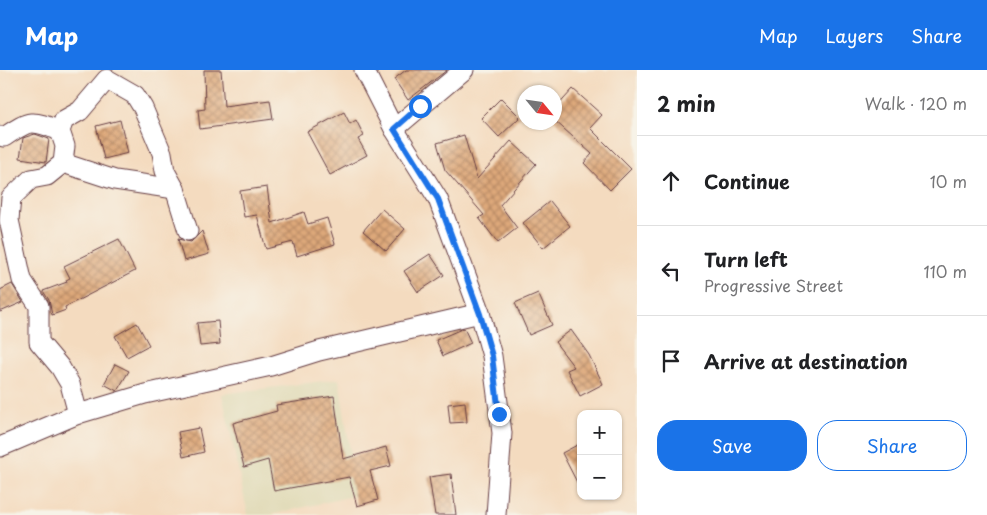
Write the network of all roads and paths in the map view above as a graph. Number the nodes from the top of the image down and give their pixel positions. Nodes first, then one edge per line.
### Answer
1 (364, 70) edge
2 (464, 70) edge
3 (394, 129) junction
4 (60, 130) junction
5 (0, 136) edge
6 (63, 163) junction
7 (175, 190) junction
8 (6, 198) edge
9 (188, 231) dead end
10 (480, 314) junction
11 (78, 414) junction
12 (0, 447) edge
13 (496, 515) edge

1 - 3 street
2 - 3 street
3 - 10 street
4 - 5 street
4 - 6 street
4 - 7 street
6 - 7 street
6 - 8 street
7 - 9 street
8 - 11 street
10 - 11 street
10 - 13 street
11 - 12 street

